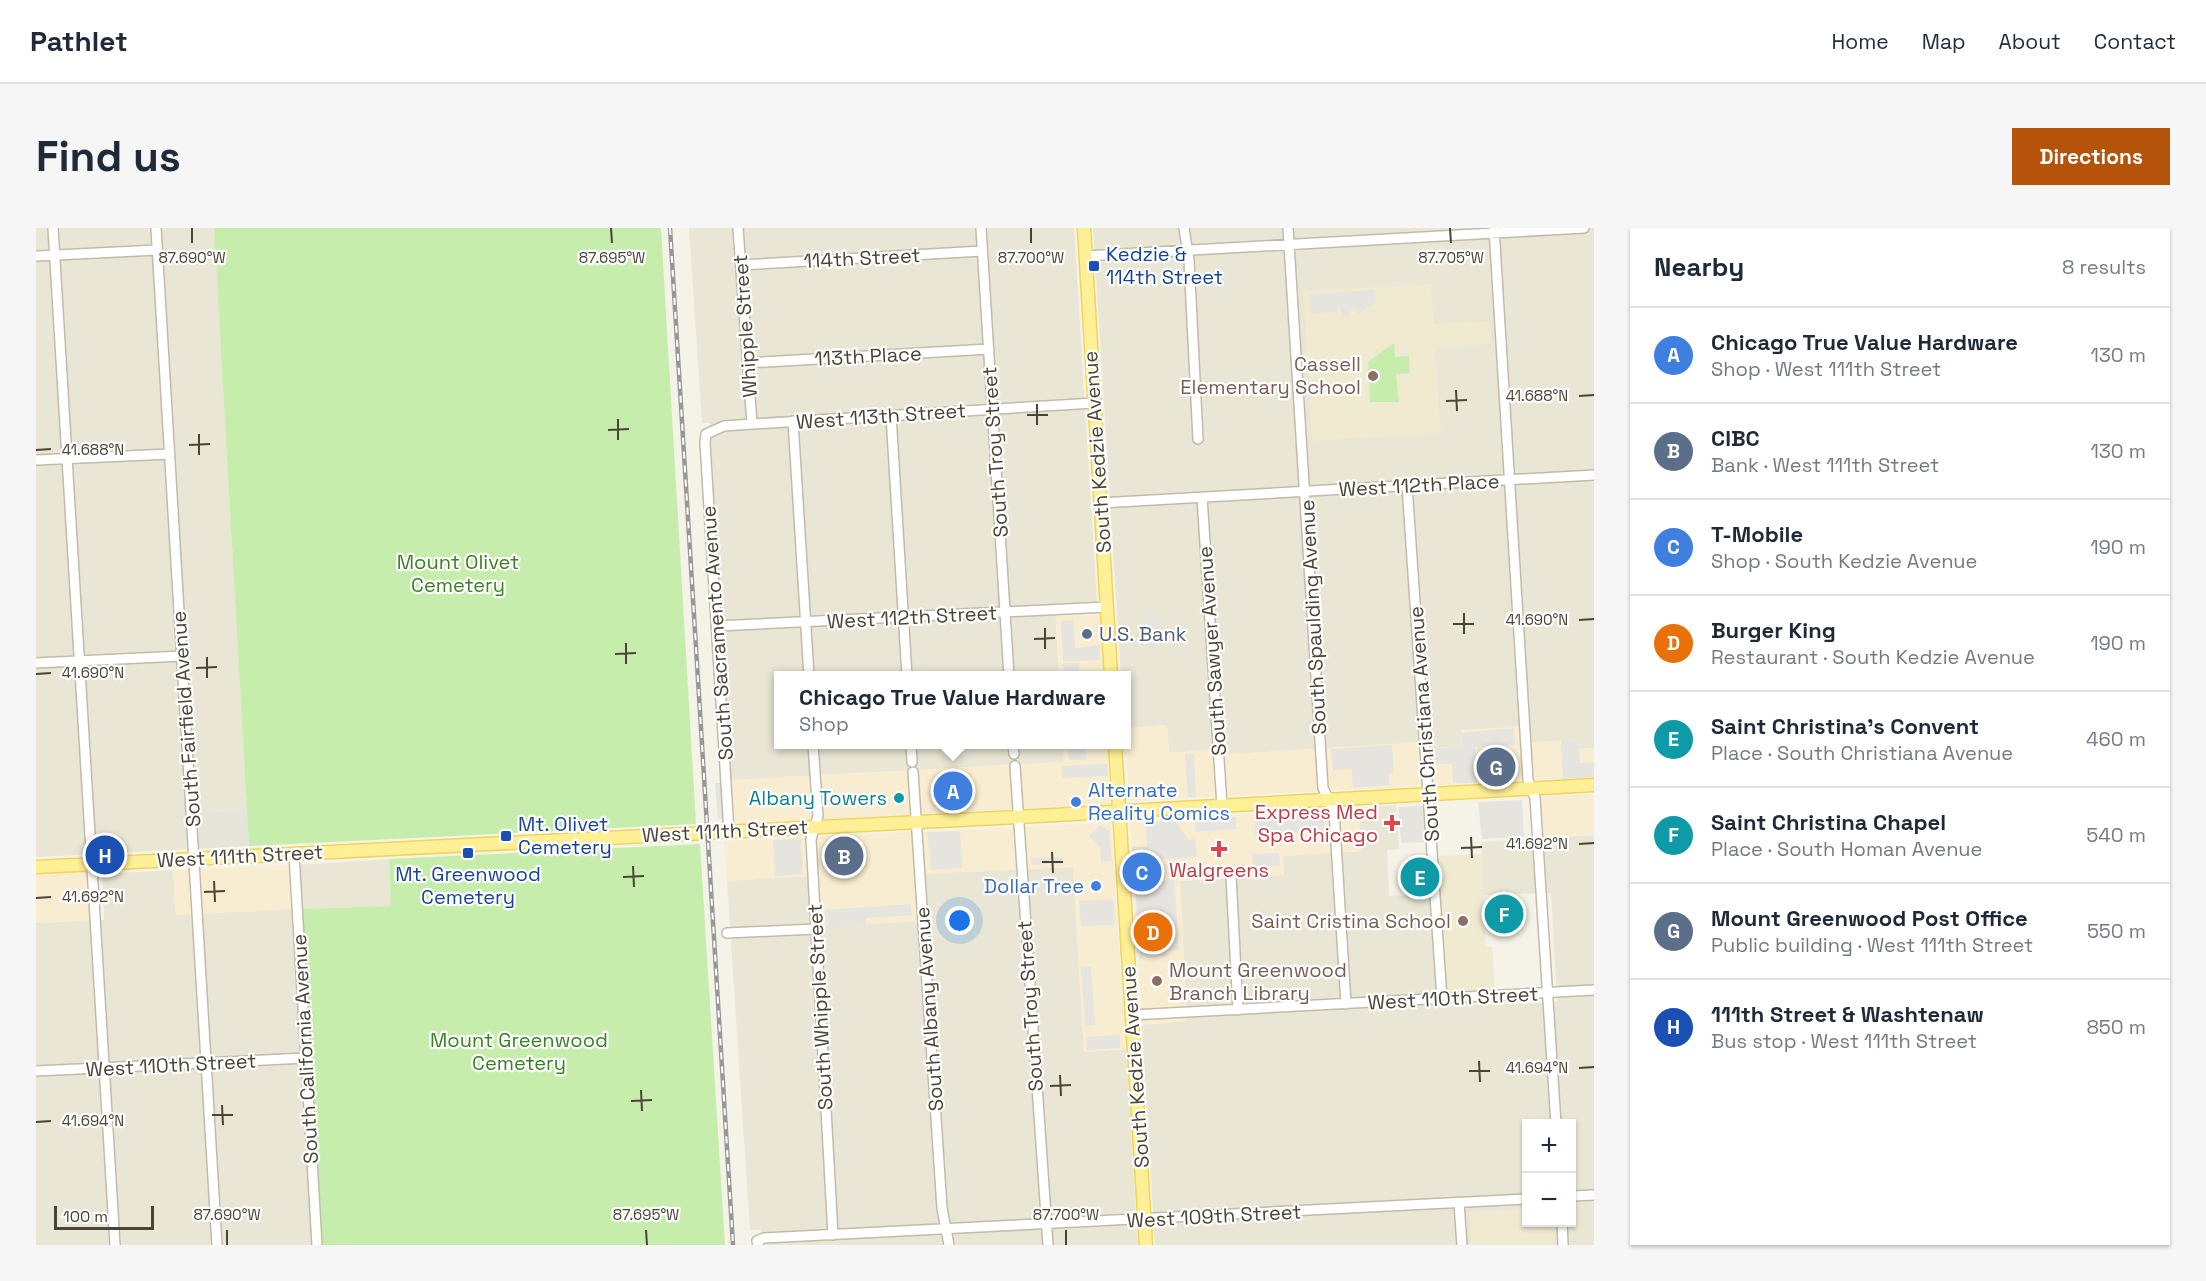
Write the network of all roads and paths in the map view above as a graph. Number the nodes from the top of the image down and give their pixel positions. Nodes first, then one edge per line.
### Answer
1 (53, 228) edge
2 (156, 228) edge
3 (738, 228) edge
4 (981, 228) edge
5 (1083, 228) edge
6 (1184, 228) edge
7 (1288, 228) edge
8 (1584, 228) edge
9 (1494, 231) edge
10 (1289, 244) junction
11 (157, 250) junction
12 (982, 251) junction
13 (1186, 251) junction
14 (55, 255) junction
15 (36, 256) edge
16 (1085, 256) junction
17 (741, 264) junction
18 (989, 349) junction
19 (747, 363) junction
20 (1094, 403) junction
21 (992, 409) junction
22 (891, 415) junction
23 (793, 421) junction
24 (752, 424) junction
25 (706, 434) joint
26 (1198, 439) dead end
27 (170, 454) junction
28 (67, 459) junction
29 (36, 460) edge
30 (1594, 475) edge
31 (1510, 480) junction
32 (1407, 486) junction
33 (1305, 491) junction
34 (1202, 497) junction
35 (1100, 503) junction
36 (1107, 608) junction
37 (1005, 612) junction
38 (903, 617) junction
39 (806, 622) junction
40 (717, 626) junction
41 (182, 656) junction
42 (79, 661) junction
43 (36, 663) edge
44 (809, 671) edge
45 (907, 671) edge
46 (1009, 671) edge
47 (1111, 671) edge
48 (813, 749) edge
49 (911, 749) edge
50 (1115, 749) edge
51 (1015, 766) dead end
52 (1594, 785) edge
53 (1531, 788) junction
54 (1428, 794) junction
55 (1327, 800) junction
56 (1222, 806) junction
57 (1119, 811) junction
58 (1018, 817) junction
59 (916, 822) junction
60 (814, 826) junction
61 (729, 832) junction
62 (294, 854) junction
63 (195, 859) junction
64 (91, 864) junction
65 (36, 867) edge
66 (1231, 876) dead end
67 (815, 929) junction
68 (727, 933) dead end
69 (1594, 990) edge
70 (1548, 993) junction
71 (1443, 999) junction
72 (1346, 1004) junction
73 (1238, 1010) junction
74 (1132, 1015) junction
75 (306, 1058) junction
76 (207, 1063) junction
77 (103, 1068) junction
78 (36, 1071) edge
79 (1556, 1119) edge
80 (1594, 1195) edge
81 (1576, 1196) edge
82 (1522, 1199) edge
83 (1459, 1203) junction
84 (1145, 1220) junction
85 (1046, 1224) junction
86 (1562, 1227) edge
87 (946, 1229) junction
88 (833, 1235) junction
89 (758, 1243) edge
90 (114, 1245) edge
91 (218, 1245) edge
92 (317, 1245) edge
93 (949, 1245) edge
94 (1048, 1245) edge
95 (1146, 1245) edge
96 (1462, 1245) edge
97 (1563, 1245) edge

1 - 14 street
2 - 11 street, South Fairfield Avenue
3 - 17 street, Whipple Street
4 - 12 street, South Troy Street
5 - 16 main road, South Kedzie Avenue
6 - 13 street
7 - 10 street, South Spaulding Avenue
8 - 9 street
9 - 10 street
9 - 31 street
10 - 13 street
10 - 33 street, South Spaulding Avenue
11 - 14 street
11 - 27 street, South Fairfield Avenue
12 - 17 street, 114th Street
12 - 18 street, South Troy Street
13 - 16 street
13 - 26 street
14 - 15 street
14 - 28 street
16 - 20 main road, South Kedzie Avenue
17 - 19 street, Whipple Street
18 - 19 street, 113th Place
18 - 21 street, South Troy Street
19 - 24 street, Whipple Street
20 - 21 street, West 113th Street
20 - 35 main road, South Kedzie Avenue
21 - 22 street, West 113th Street
21 - 37 street, South Troy Street
22 - 23 street, West 113th Street
22 - 38 street
23 - 24 street, West 113th Street
23 - 39 street
24 - 25 street, West 113th Street
25 - 40 street, South Sacramento Avenue
27 - 28 street
27 - 41 street, South Fairfield Avenue
28 - 29 street
28 - 42 street
30 - 31 street, West 112th Place
31 - 32 street, West 112th Place
31 - 53 street
32 - 33 street, West 112th Place
32 - 54 street, South Christiana Avenue
33 - 34 street, West 112th Place
33 - 55 street, South Spaulding Avenue
34 - 35 street, West 112th Place
34 - 56 street, South Sawyer Avenue
35 - 36 main road, South Kedzie Avenue
36 - 37 street, West 112th Street
36 - 47 main road, South Kedzie Avenue
37 - 38 street, West 112th Street
37 - 46 street, South Troy Street
38 - 39 street, West 112th Street
38 - 45 street
39 - 40 street, West 112th Street
39 - 44 street
40 - 61 street, South Sacramento Avenue
41 - 42 street
41 - 63 street, South Fairfield Avenue
42 - 43 street
42 - 64 street
48 - 60 street, South Whipple Street
49 - 59 street, South Albany Avenue
50 - 57 main road, South Kedzie Avenue
51 - 58 street, South Troy Street
52 - 53 main road, West 111th Street
53 - 54 main road, West 111th Street
53 - 70 street
54 - 55 main road, West 111th Street
54 - 71 street, South Christiana Avenue
55 - 56 main road, West 111th Street
55 - 72 street, South Spaulding Avenue
56 - 57 main road, West 111th Street
57 - 58 main road, West 111th Street
57 - 74 main road, South Kedzie Avenue
58 - 59 main road, West 111th Street
58 - 85 street, South Troy Street
59 - 60 main road, West 111th Street
59 - 87 street, South Albany Avenue
60 - 61 main road, West 111th Street
60 - 67 street, South Whipple Street
61 - 62 main road, West 111th Street
62 - 63 main road, West 111th Street
62 - 75 street, South California Avenue
63 - 64 main road, West 111th Street
63 - 76 street, South Fairfield Avenue
64 - 65 main road, West 111th Street
64 - 77 street
66 - 73 street
67 - 68 street
67 - 88 street, South Whipple Street
69 - 70 street, West 110th Street
70 - 71 street, West 110th Street
70 - 79 street
71 - 72 street, West 110th Street
72 - 73 street, West 110th Street
73 - 74 street, West 110th Street
74 - 84 main road, South Kedzie Avenue
75 - 76 street, West 110th Street
75 - 92 street, South California Avenue
76 - 77 street, West 110th Street
76 - 91 street, South Fairfield Avenue
77 - 78 street, West 110th Street
77 - 90 street
80 - 81 street
82 - 83 street, West 109th Street
83 - 84 street, West 109th Street
83 - 96 street
84 - 85 street, West 109th Street
84 - 95 main road, South Kedzie Avenue
85 - 87 street, West 109th Street
85 - 94 street, South Troy Street
86 - 97 street
87 - 88 street, West 109th Street
87 - 93 street, South Albany Avenue
88 - 89 street, West 109th Street

